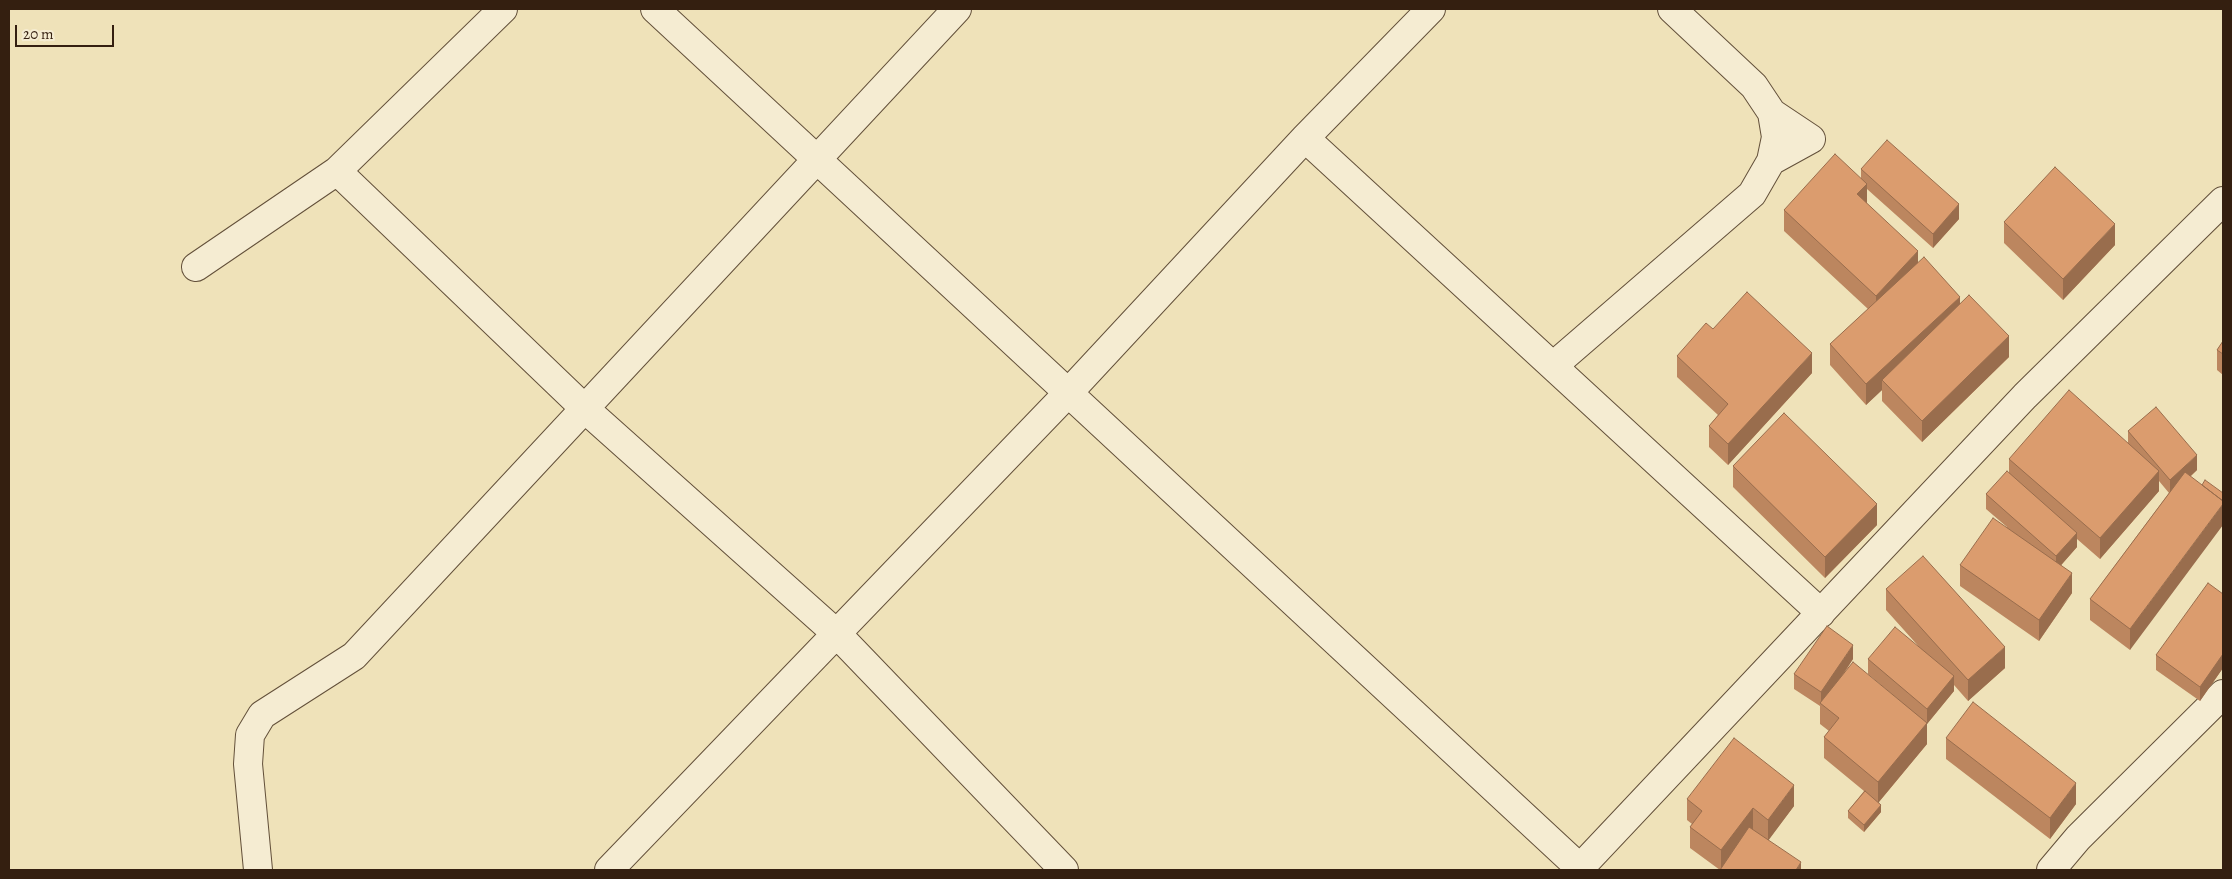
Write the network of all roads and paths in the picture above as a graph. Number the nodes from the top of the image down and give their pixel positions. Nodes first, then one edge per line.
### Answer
1 (503, 9) edge
2 (656, 9) edge
3 (957, 9) edge
4 (1431, 9) edge
5 (1672, 9) edge
6 (1305, 138) junction
7 (816, 158) junction
8 (337, 171) junction
9 (2223, 201) edge
10 (196, 267) dead end
11 (1553, 366) junction
12 (1069, 392) junction
13 (584, 408) junction
14 (1821, 613) junction
15 (837, 634) junction
16 (2223, 694) edge
17 (258, 870) edge
18 (609, 870) edge
19 (1064, 870) edge
20 (1580, 870) edge
21 (2051, 870) edge

1 - 8 street
2 - 7 street
3 - 7 street
4 - 6 street
5 - 11 street
6 - 11 street
6 - 12 street
7 - 12 street
7 - 13 street
8 - 10 street
8 - 13 street
9 - 14 street
11 - 14 street
12 - 15 street
12 - 20 street
13 - 15 street
13 - 17 street
14 - 20 street
15 - 18 street
15 - 19 street
16 - 21 street

